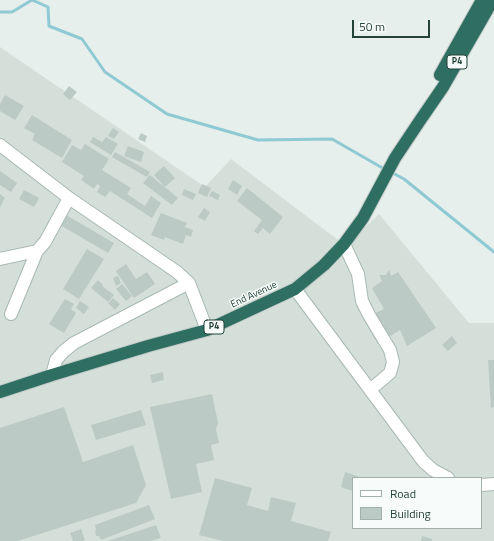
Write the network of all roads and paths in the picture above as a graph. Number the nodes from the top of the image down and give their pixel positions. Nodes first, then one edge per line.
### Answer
1 (482, 0) edge
2 (493, 0) edge
3 (419, 122) junction
4 (0, 145) edge
5 (69, 198) junction
6 (344, 244) junction
7 (37, 251) junction
8 (0, 259) edge
9 (189, 283) junction
10 (295, 290) junction
11 (11, 314) dead end
12 (207, 330) junction
13 (52, 375) junction
14 (370, 390) junction
15 (0, 392) edge
16 (446, 477) edge
17 (494, 484) edge
18 (482, 485) edge

1 - 3 highway, End Avenue / P4
2 - 3 highway, End Avenue / P4
3 - 6 highway, End Avenue / P4
4 - 5 street
5 - 7 street
5 - 9 street
6 - 10 highway, End Avenue / P4
6 - 14 street
7 - 8 street
7 - 11 street
9 - 12 street
9 - 13 street
10 - 12 highway, End Avenue / P4
10 - 14 street
12 - 13 highway, End Avenue / P4
13 - 15 highway, End Avenue / P4
14 - 16 street
17 - 18 street

